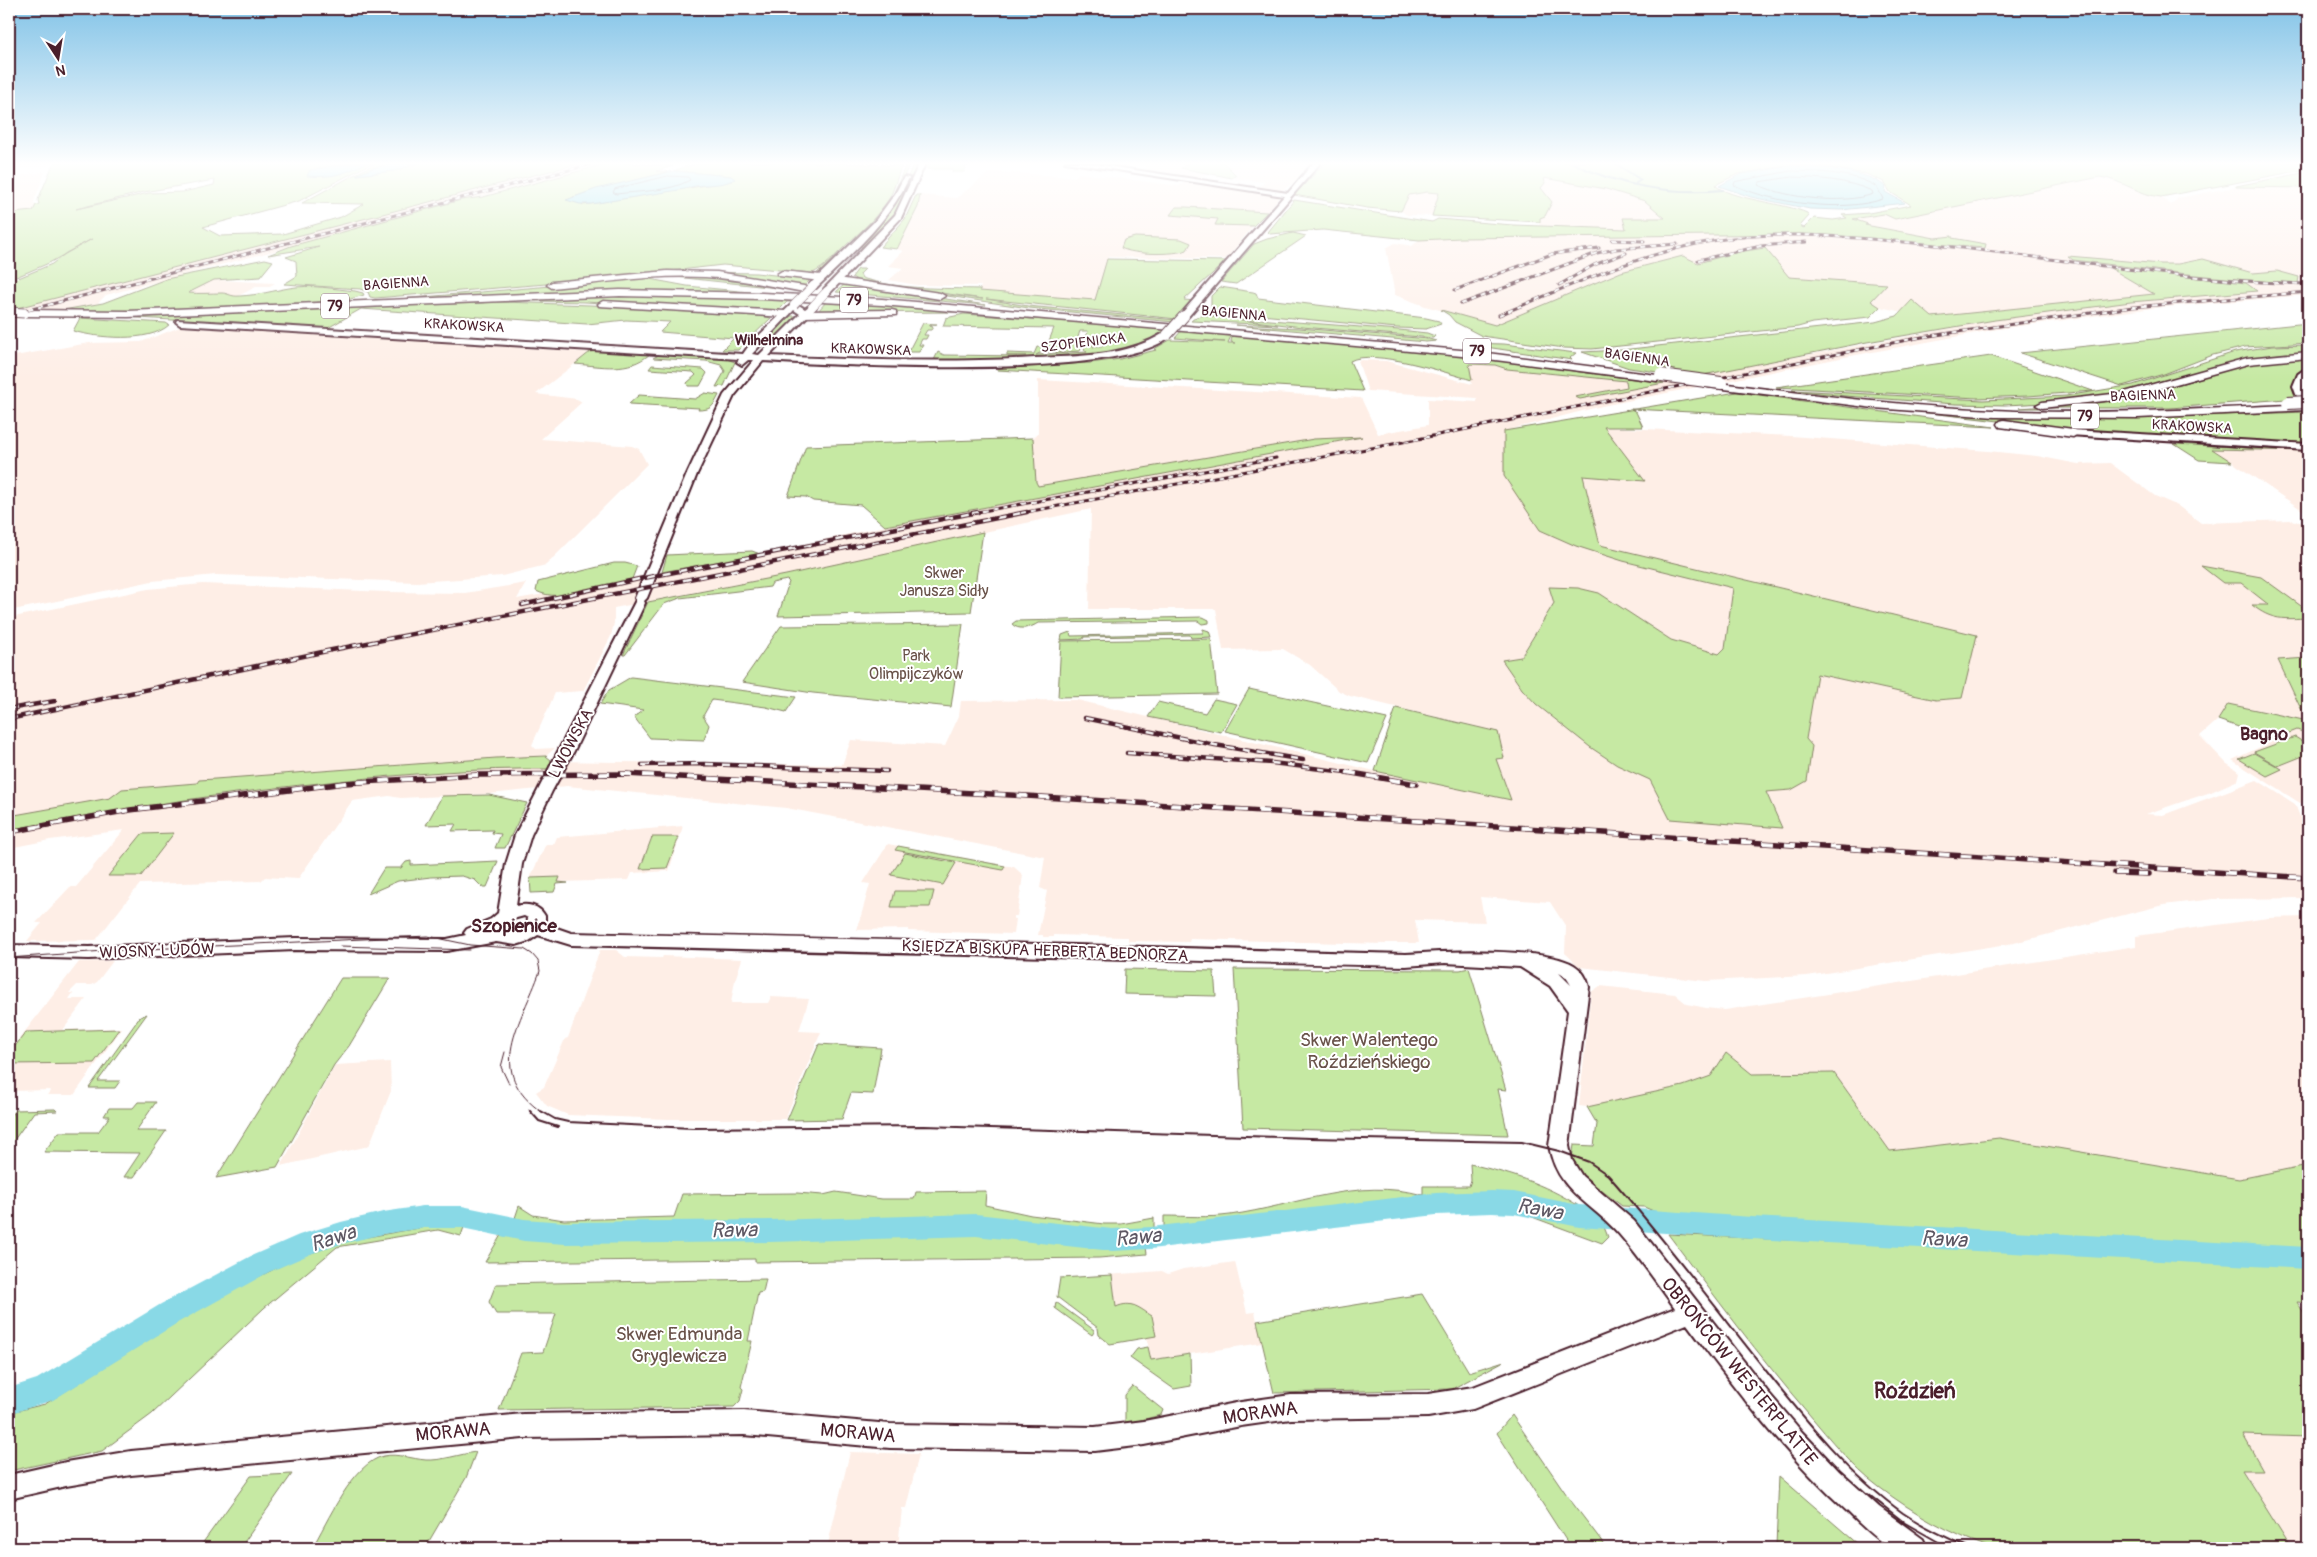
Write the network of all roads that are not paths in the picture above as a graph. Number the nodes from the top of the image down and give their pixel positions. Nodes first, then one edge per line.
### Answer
1 (863, 235) edge
2 (878, 235) edge
3 (1255, 235) edge
4 (828, 271) junction
5 (674, 274) junction
6 (799, 276) junction
7 (827, 283) junction
8 (443, 301) junction
9 (805, 309) junction
10 (9, 312) edge
11 (157, 313) junction
12 (766, 313) junction
13 (785, 314) junction
14 (831, 314) junction
15 (1065, 314) junction
16 (67, 315) junction
17 (1040, 316) junction
18 (180, 322) joint
19 (777, 322) junction
20 (797, 323) junction
21 (1440, 340) dead end
22 (1400, 342) junction
23 (1459, 342) dead end
24 (2308, 355) edge
25 (746, 356) junction
26 (762, 357) junction
27 (1554, 360) junction
28 (979, 364) joint
29 (2308, 370) edge
30 (1659, 376) junction
31 (1733, 386) junction
32 (729, 395) junction
33 (1862, 404) junction
34 (1928, 405) junction
35 (2308, 405) edge
36 (2288, 406) junction
37 (2073, 433) joint
38 (2308, 447) edge
39 (511, 886) junction
40 (524, 910) junction
41 (500, 925) junction
42 (535, 927) junction
43 (521, 937) junction
44 (571, 939) junction
45 (9, 951) edge
46 (1575, 1183) joint
47 (1691, 1312) junction
48 (9, 1487) edge
49 (1914, 1548) edge

1 - 4 street, LWOWSKA
2 - 7 street, LWOWSKA
3 - 28 street, SZOPIENICKA, bridge
4 - 6 main road
4 - 7 street, LWOWSKA
5 - 6 main road
5 - 11 main road, BAGIENNA / 79
5 - 15 main road, BAGIENNA / 79
6 - 7 main road
7 - 9 street, LWOWSKA, bridge
7 - 9 street, LWOWSKA, bridge
7 - 15 main road
8 - 11 main road, BAGIENNA / 79
8 - 12 main road
8 - 17 main road, BAGIENNA / 79
9 - 13 street
9 - 13 street, LWOWSKA
9 - 14 main road
9 - 20 street, LWOWSKA
10 - 16 main road, BAGIENNA / 79, bridge
11 - 16 main road, BAGIENNA / 79
12 - 13 main road
12 - 19 main road
13 - 19 street, LWOWSKA
14 - 17 main road
14 - 20 main road
15 - 22 main road, BAGIENNA / 79
16 - 18 main road
17 - 30 main road, BAGIENNA / 79
18 - 25 street, KRAKOWSKA
19 - 25 street, LWOWSKA
20 - 26 street, LWOWSKA
21 - 22 main road
22 - 27 main road, BAGIENNA / 79
23 - 27 main road
24 - 34 main road
25 - 26 street, KRAKOWSKA
25 - 32 street, LWOWSKA
26 - 28 street, KRAKOWSKA
26 - 32 street, LWOWSKA
27 - 30 main road, BAGIENNA / 79
29 - 35 street
30 - 31 main road, BAGIENNA / 79, bridge
31 - 33 main road, BAGIENNA / 79
31 - 34 main road, BAGIENNA / 79
32 - 39 street, LWOWSKA
33 - 36 main road, BAGIENNA / 79
33 - 37 main road
34 - 36 main road, BAGIENNA / 79
35 - 36 main road, BAGIENNA / 79
37 - 38 street, KRAKOWSKA
39 - 40 street
39 - 41 street, LWOWSKA
40 - 41 street
40 - 42 street
41 - 43 street, KSIĘDZA BISKUPA HERBERTA BEDNORZA
41 - 45 street, WIOSNY LUDÓW
42 - 43 street
42 - 44 street, KSIĘDZA BISKUPA HERBERTA BEDNORZA
43 - 44 street, KSIĘDZA BISKUPA HERBERTA BEDNORZA
44 - 46 street, KSIĘDZA BISKUPA HERBERTA BEDNORZA
46 - 47 street, OBROŃCÓW WESTERPLATTE
47 - 48 street, MORAWA
47 - 49 street, OBROŃCÓW WESTERPLATTE

